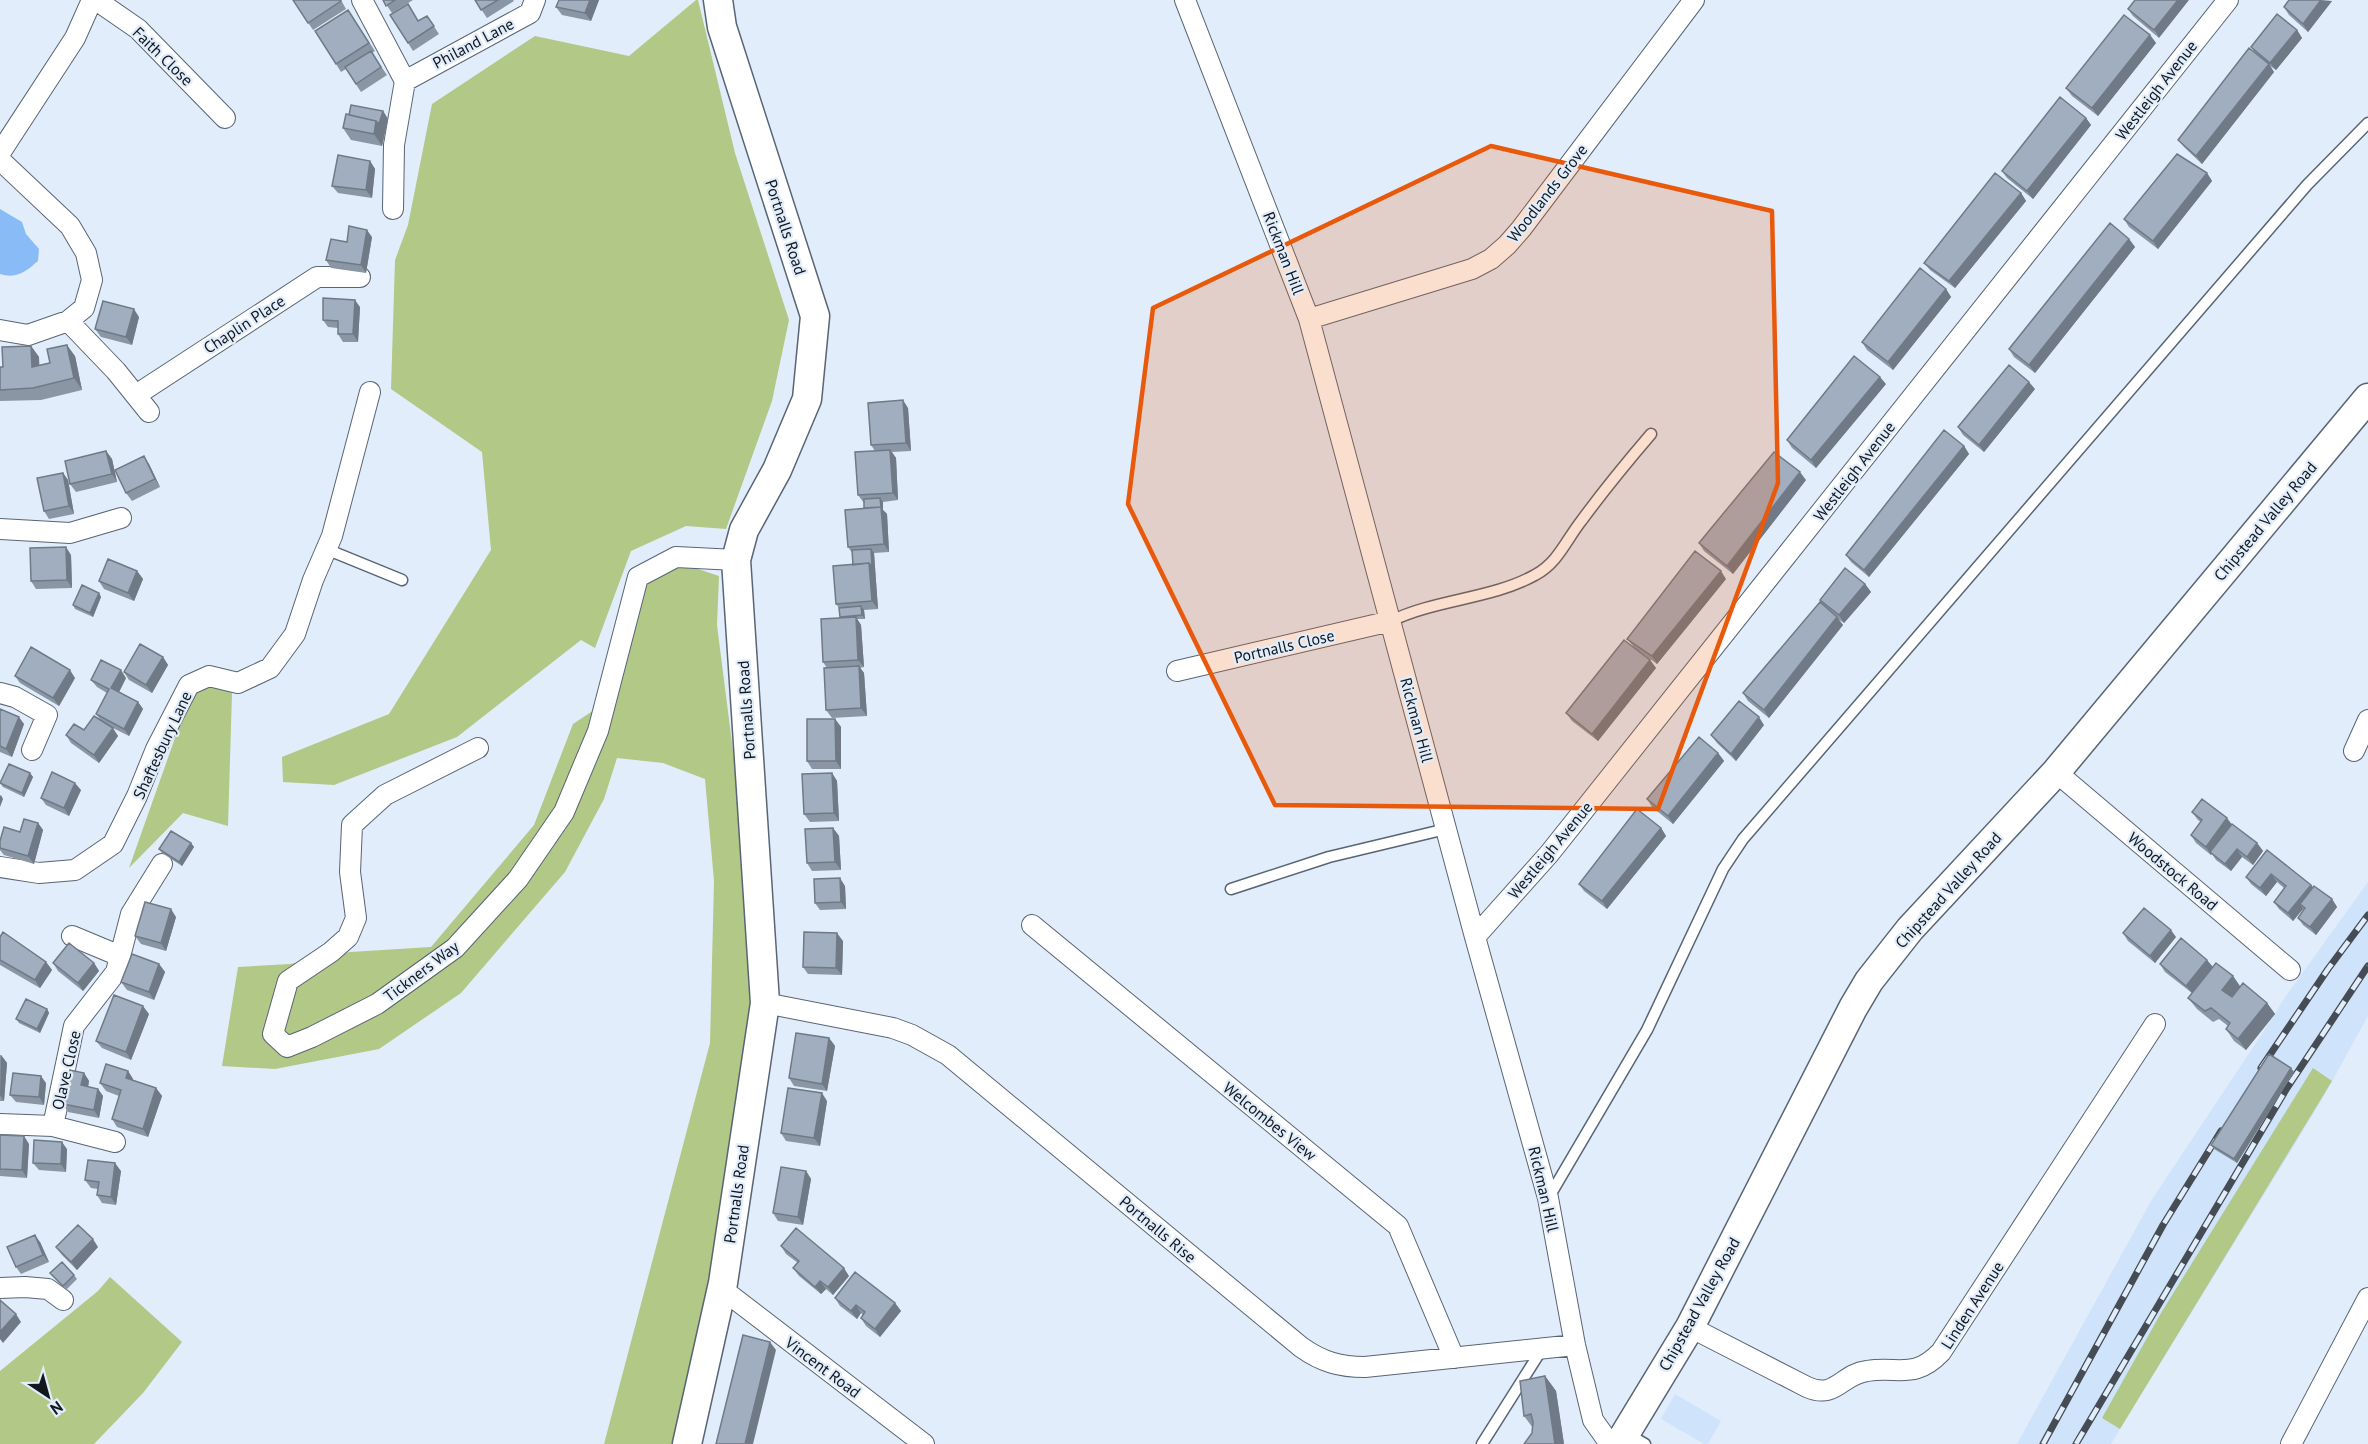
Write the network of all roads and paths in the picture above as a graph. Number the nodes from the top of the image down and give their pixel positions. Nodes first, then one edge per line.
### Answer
1 (94, 0) edge
2 (362, 0) edge
3 (536, 0) edge
4 (718, 0) edge
5 (1185, 0) edge
6 (1694, 0) edge
7 (2228, 0) edge
8 (405, 81) junction
9 (225, 118) dead end
10 (2368, 123) edge
11 (0, 153) edge
12 (0, 160) edge
13 (393, 209) dead end
14 (360, 277) edge
15 (1310, 319) junction
16 (68, 321) junction
17 (0, 330) edge
18 (370, 392) dead end
19 (136, 395) junction
20 (2366, 403) edge
21 (149, 412) dead end
22 (1651, 434) dead end
23 (121, 518) dead end
24 (0, 529) edge
25 (326, 549) junction
26 (736, 560) junction
27 (402, 580) dead end
28 (1391, 621) junction
29 (1177, 670) dead end
30 (0, 693) edge
31 (2368, 720) edge
32 (478, 748) dead end
33 (32, 750) dead end
34 (2354, 751) dead end
35 (2056, 772) junction
36 (1446, 829) junction
37 (162, 864) dead end
38 (0, 867) edge
39 (1232, 889) dead end
40 (1032, 925) dead end
41 (72, 936) dead end
42 (1475, 937) junction
43 (120, 956) junction
44 (2290, 970) dead end
45 (765, 1003) junction
46 (2155, 1024) dead end
47 (0, 1124) edge
48 (53, 1126) junction
49 (116, 1142) dead end
50 (1548, 1198) junction
51 (0, 1288) edge
52 (722, 1289) junction
53 (2368, 1299) edge
54 (63, 1300) dead end
55 (1690, 1327) junction
56 (1575, 1345) junction
57 (1542, 1349) junction
58 (1454, 1358) junction
59 (1627, 1441) edge
60 (687, 1444) edge
61 (924, 1444) edge
62 (1482, 1444) edge
63 (2292, 1444) edge

1 - 9 street, Faith Close
1 - 11 street
2 - 8 street
3 - 8 street, Philand Lane
4 - 26 street, Portnalls Road
5 - 15 street, Rickman Hill
6 - 15 street, Woodlands Grove
7 - 42 street, Westleigh Avenue
8 - 13 street
10 - 50 lane
12 - 16 street
14 - 19 street, Chaplin Place
15 - 28 street, Rickman Hill
16 - 17 street
16 - 19 street
18 - 25 street, Shaftesbury Lane
19 - 21 street
20 - 35 street, Chipstead Valley Road
22 - 28 lane
23 - 24 street
25 - 27 lane
25 - 38 street, Shaftesbury Lane
26 - 32 street, Tickners Way
26 - 45 street, Portnalls Road
28 - 29 street, Portnalls Close
28 - 36 street, Rickman Hill
30 - 33 street
31 - 34 street
35 - 44 street, Woodstock Road
35 - 55 street, Chipstead Valley Road
36 - 39 lane
36 - 42 street, Rickman Hill
37 - 43 street, Olave Close
40 - 58 street, Welcombes View
41 - 43 street
42 - 50 street, Rickman Hill
43 - 48 street, Olave Close
45 - 52 street, Portnalls Road
45 - 58 street, Portnalls Rise
46 - 55 street, Linden Avenue
47 - 48 street, Olave Close
48 - 49 street, Olave Close
50 - 56 street, Rickman Hill
51 - 54 street
52 - 60 street, Portnalls Road
52 - 61 street, Vincent Road
53 - 63 street
55 - 59 street, Chipstead Valley Road
56 - 57 street, Portnalls Rise
56 - 59 street, Rickman Hill
57 - 58 street, Portnalls Rise
57 - 62 lane

